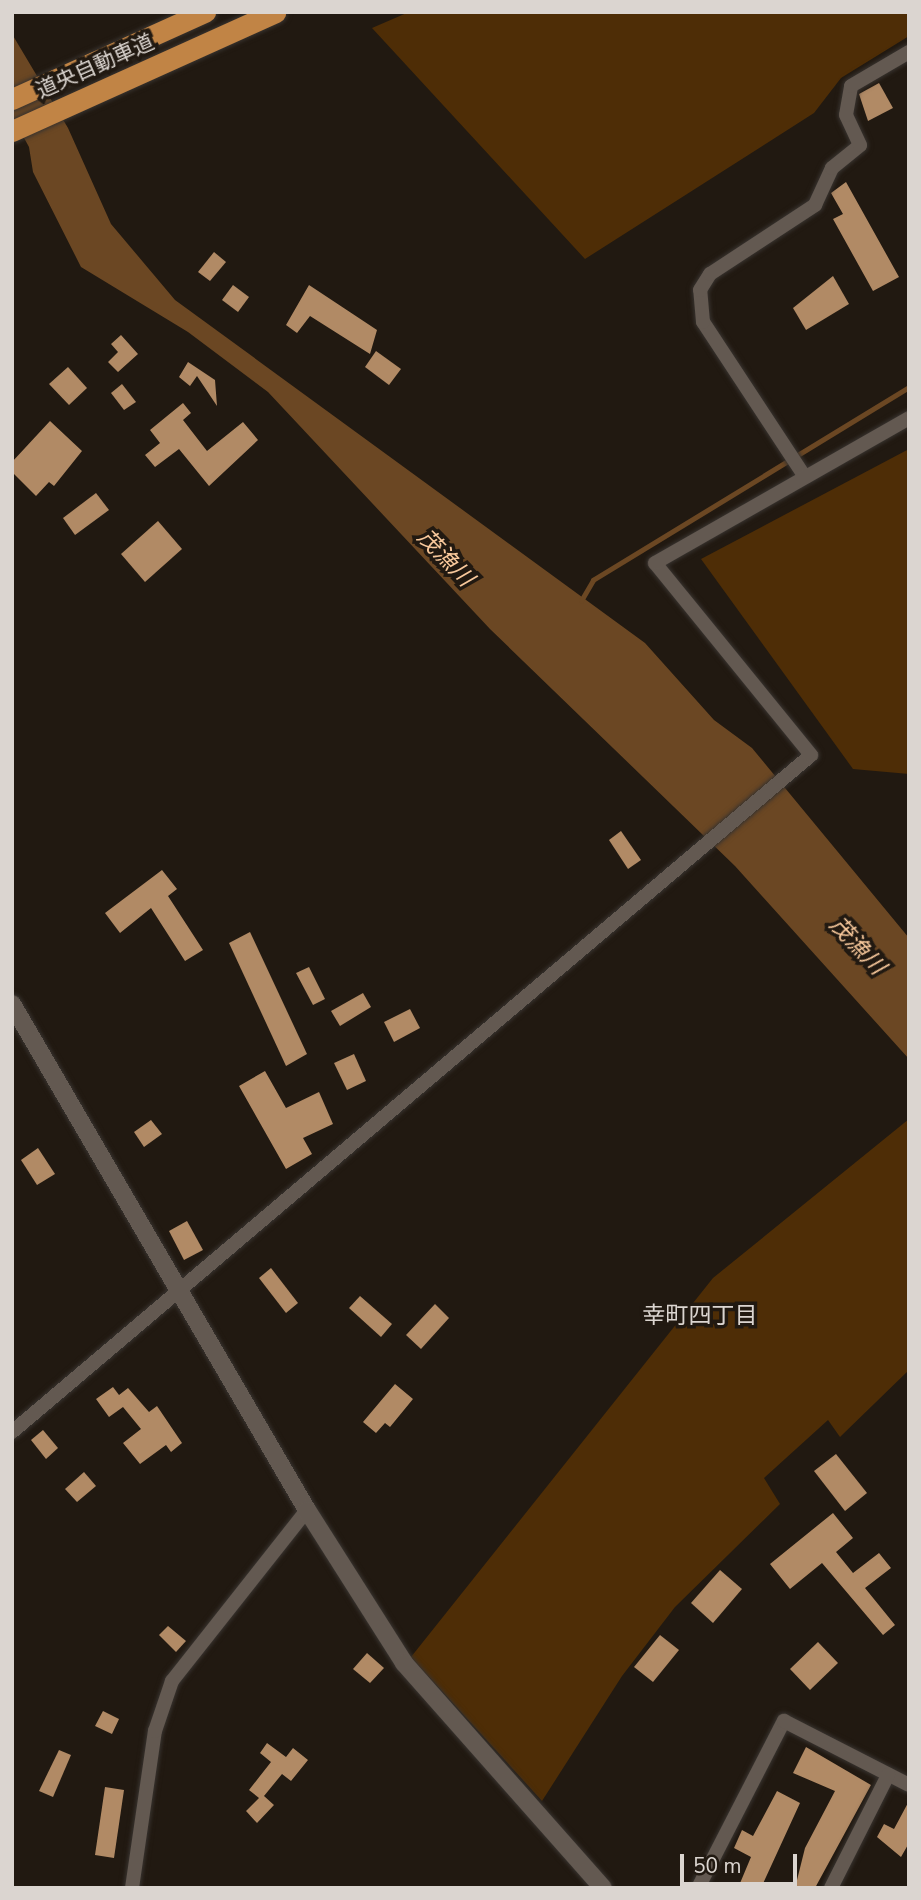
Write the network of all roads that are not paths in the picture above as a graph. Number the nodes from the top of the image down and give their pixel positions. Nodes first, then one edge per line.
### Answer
1 (205, 12) edge
2 (275, 12) edge
3 (909, 52) edge
4 (12, 99) edge
5 (12, 131) edge
6 (909, 418) edge
7 (806, 477) junction
8 (12, 1004) edge
9 (181, 1289) junction
10 (12, 1432) edge
11 (307, 1510) junction
12 (888, 1775) junction
13 (909, 1785) edge
14 (132, 1888) edge
15 (603, 1888) edge
16 (698, 1888) edge
17 (831, 1888) edge

1 - 4 highway, 道央自動車道
2 - 5 highway, 道央自動車道
3 - 7 street
6 - 7 street
7 - 9 street
8 - 9 street
9 - 10 street
9 - 11 street
11 - 14 street
11 - 15 street
12 - 13 street
12 - 16 street
12 - 17 street

